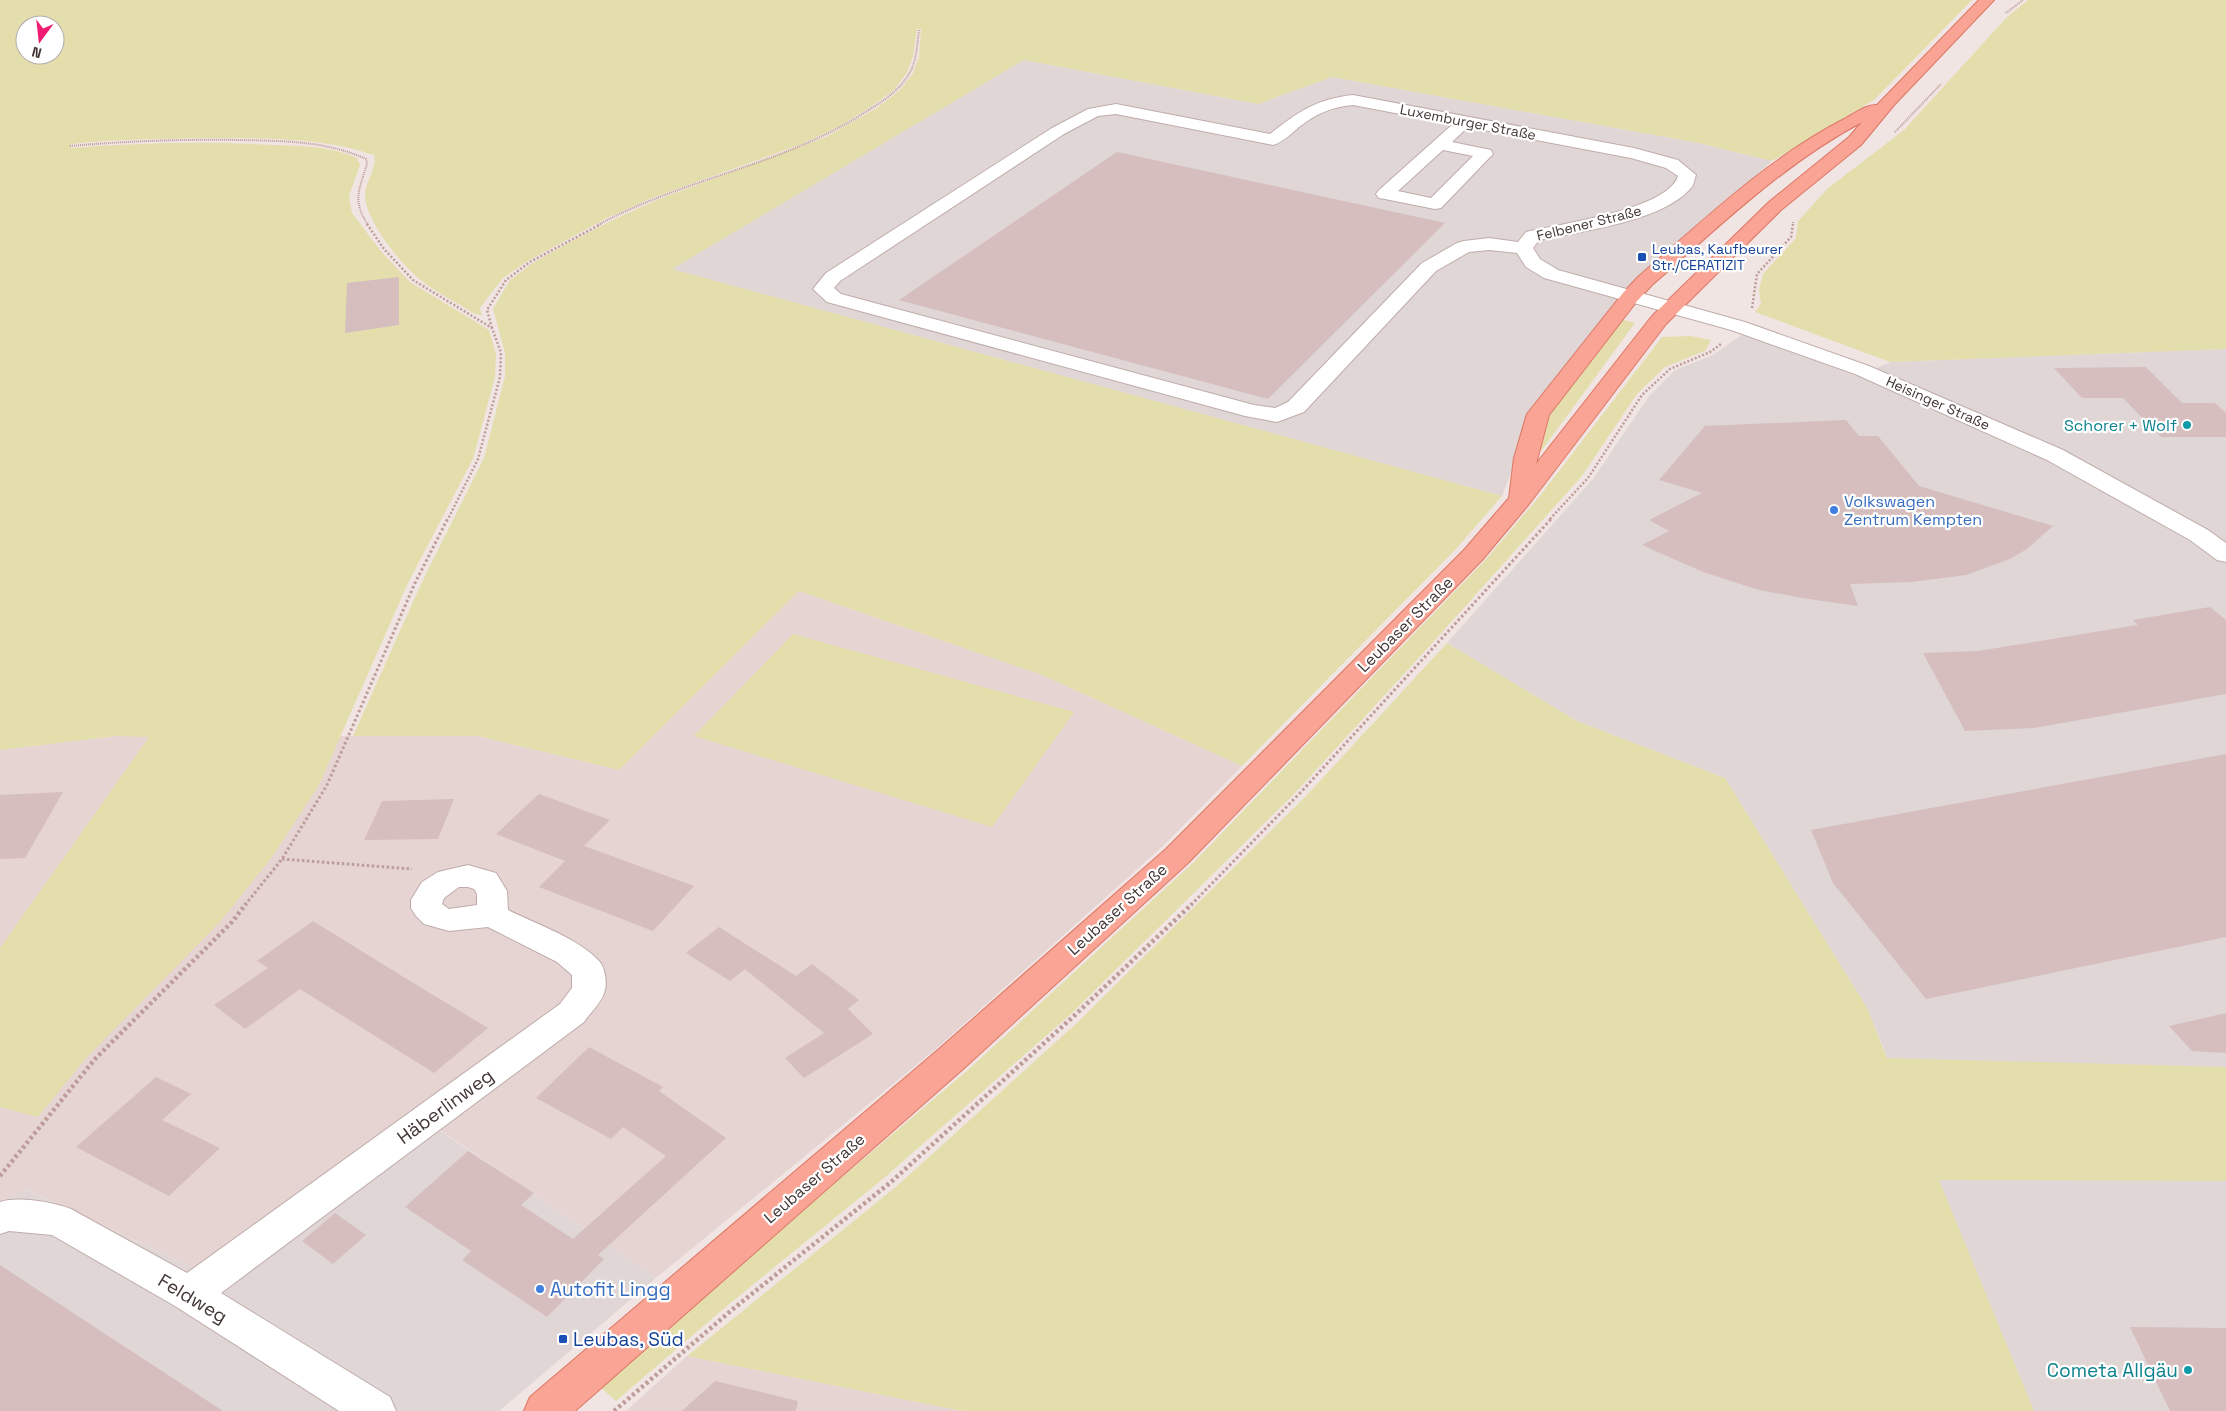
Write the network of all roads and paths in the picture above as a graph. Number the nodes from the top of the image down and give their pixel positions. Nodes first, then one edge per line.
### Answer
1 (1987, 0) edge
2 (919, 30) dead end
3 (1888, 102) junction
4 (1465, 121) junction
5 (1440, 144) junction
6 (70, 146) dead end
7 (1672, 164) joint
8 (1523, 248) junction
9 (1630, 297) junction
10 (1672, 308) junction
11 (492, 328) junction
12 (1521, 499) junction
13 (2226, 555) edge
14 (282, 858) junction
15 (451, 878) junction
16 (492, 915) junction
17 (0, 1176) edge
18 (0, 1218) edge
19 (188, 1294) junction
20 (375, 1411) edge
21 (545, 1411) edge

1 - 3 main road
2 - 11 path
3 - 9 main road
3 - 10 main road, Leubaser Straße
4 - 5 street
4 - 7 street, Luxemburger Straße
4 - 8 street, Luxemburger Straße
5 - 5 street
6 - 11 path
7 - 8 street, Felbener Straße
8 - 9 street, Felbener Straße
9 - 10 street, Heisinger Straße
9 - 12 main road
10 - 12 main road, Leubaser Straße
10 - 13 street, Heisinger Straße
11 - 14 path
12 - 21 main road, Leubaser Straße
14 - 15 path
14 - 17 path
15 - 16 street
15 - 16 street
16 - 19 street, Häberlinweg
18 - 19 street, Feldweg
19 - 20 street, Feldweg

